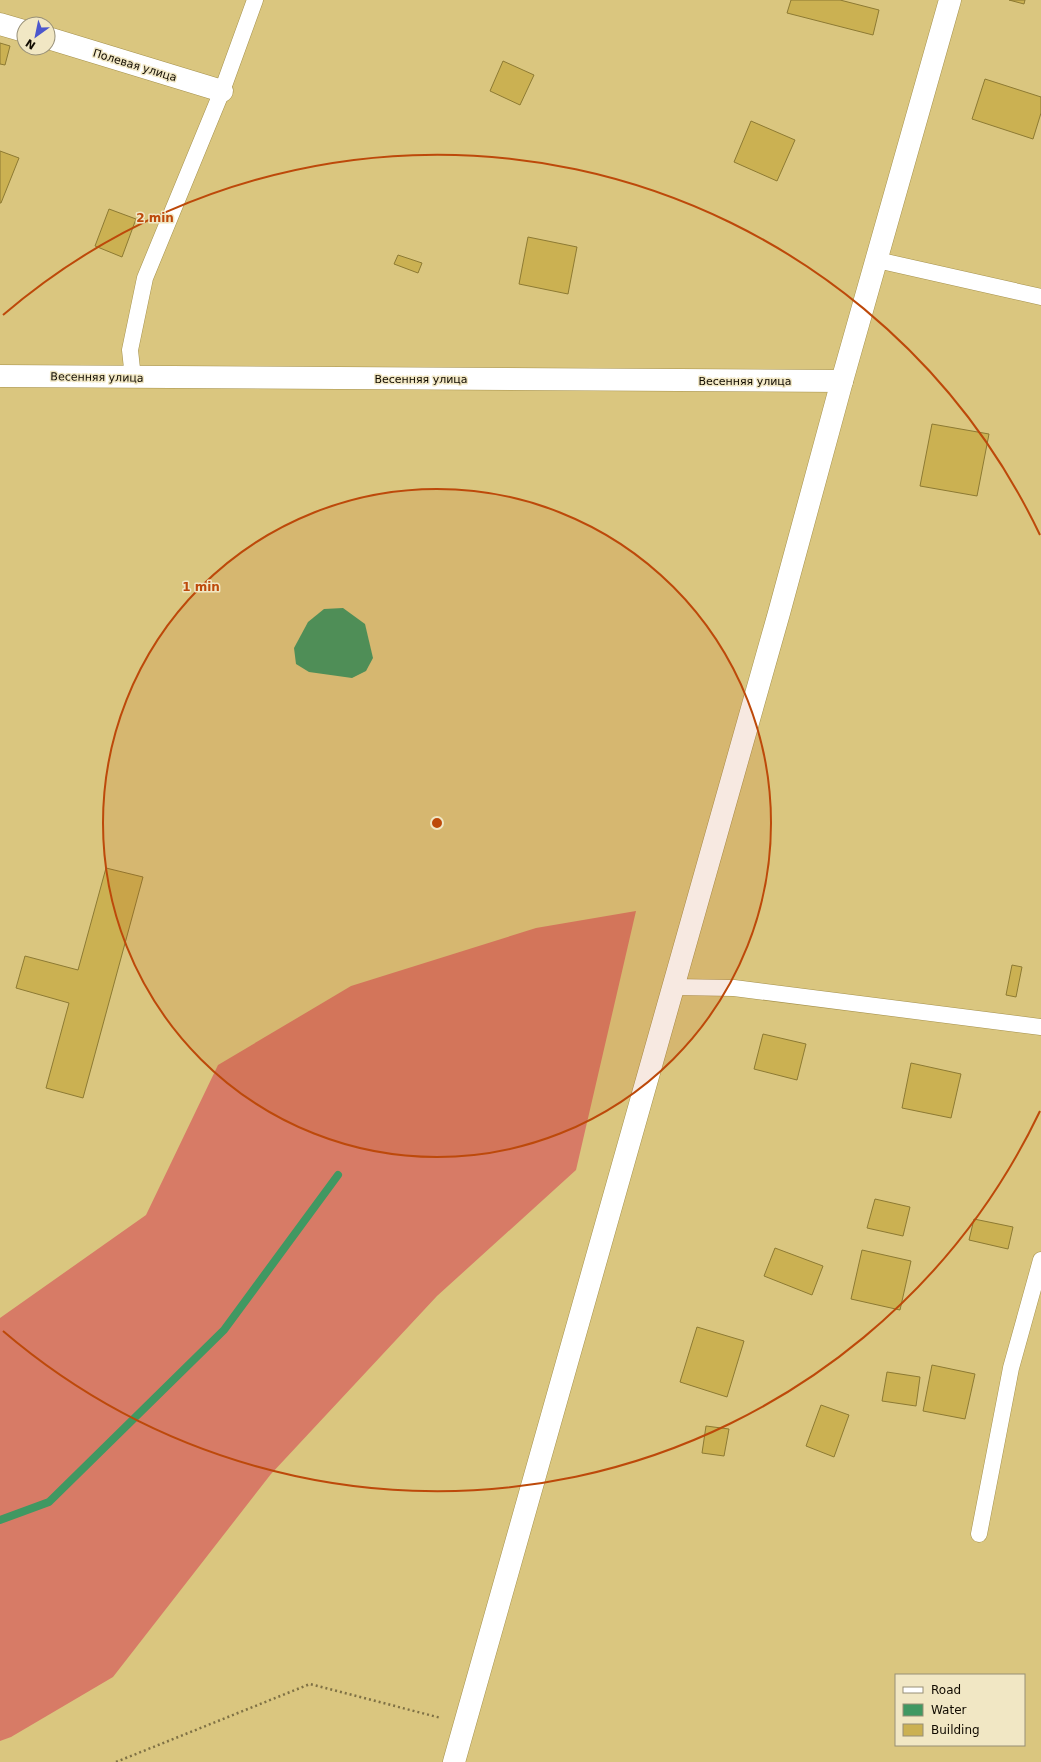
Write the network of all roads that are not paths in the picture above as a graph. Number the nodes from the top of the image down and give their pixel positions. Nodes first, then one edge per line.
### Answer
1 (256, 0) edge
2 (950, 0) edge
3 (0, 24) edge
4 (16, 29) edge
5 (56, 40) edge
6 (222, 91) junction
7 (877, 260) junction
8 (1041, 297) edge
9 (0, 376) edge
10 (133, 378) junction
11 (842, 381) junction
12 (673, 987) junction
13 (1041, 1027) edge
14 (1041, 1260) edge
15 (979, 1534) dead end
16 (454, 1762) edge

1 - 6 lane
2 - 7 street
3 - 4 street
5 - 6 street, Полевая улица
6 - 10 lane
7 - 8 lane
7 - 11 street
9 - 10 street, Весенняя улица
10 - 11 street, Весенняя улица
11 - 12 street
12 - 13 lane
12 - 16 street
14 - 15 lane

